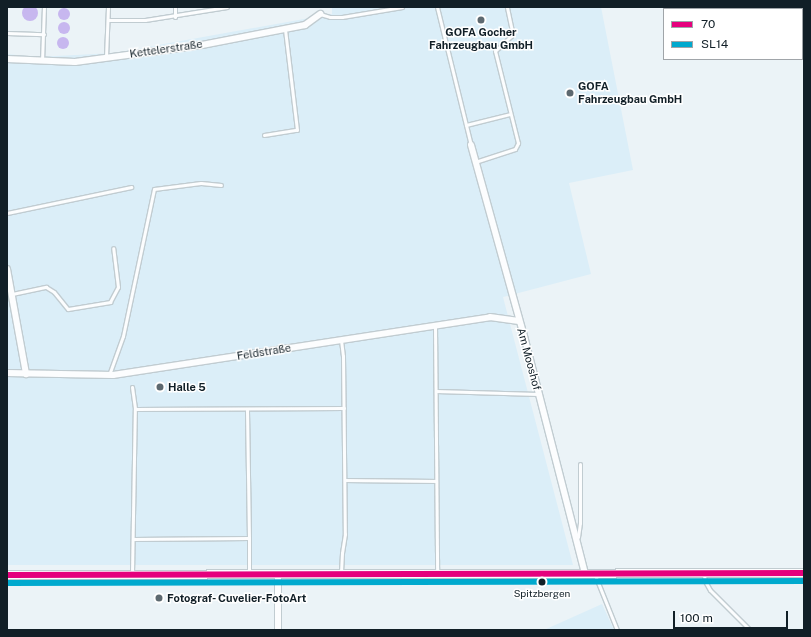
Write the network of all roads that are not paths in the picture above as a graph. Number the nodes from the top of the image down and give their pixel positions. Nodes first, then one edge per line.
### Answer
1 (44, 7) edge
2 (108, 7) edge
3 (175, 7) edge
4 (227, 7) edge
5 (402, 7) edge
6 (437, 7) edge
7 (507, 7) edge
8 (320, 14) joint
9 (175, 17) junction
10 (108, 20) junction
11 (284, 29) junction
12 (7, 33) edge
13 (44, 34) junction
14 (106, 58) junction
15 (7, 59) edge
16 (42, 61) junction
17 (510, 114) junction
18 (466, 125) junction
19 (264, 135) dead end
20 (471, 145) joint
21 (476, 162) junction
22 (221, 186) dead end
23 (131, 187) dead end
24 (7, 213) edge
25 (113, 248) dead end
26 (7, 269) edge
27 (12, 294) junction
28 (519, 321) junction
29 (435, 326) junction
30 (341, 340) junction
31 (7, 373) edge
32 (26, 374) junction
33 (109, 375) junction
34 (132, 387) dead end
35 (436, 391) junction
36 (538, 394) junction
37 (344, 408) junction
38 (135, 409) junction
39 (247, 410) junction
40 (580, 464) dead end
41 (345, 480) junction
42 (436, 480) junction
43 (249, 538) junction
44 (133, 539) junction
45 (577, 540) junction
46 (804, 572) edge
47 (132, 573) junction
48 (585, 573) junction
49 (594, 573) junction
50 (704, 573) junction
51 (249, 574) junction
52 (278, 574) junction
53 (341, 574) junction
54 (437, 574) junction
55 (7, 575) edge
56 (278, 630) edge
57 (618, 630) edge
58 (750, 630) edge

1 - 13 lane
2 - 10 lane
3 - 9 lane
4 - 9 lane
5 - 8 lane
6 - 18 lane
7 - 17 lane
8 - 11 street, Kettelerstraße
9 - 10 lane
10 - 14 lane
11 - 14 street, Kettelerstraße
11 - 19 lane
12 - 13 lane
13 - 16 lane
14 - 16 street, Kettelerstraße
15 - 16 street, Kettelerstraße
17 - 18 lane
17 - 21 lane
18 - 20 lane
20 - 21 street, Am Mooshof
21 - 28 street, Am Mooshof
22 - 33 lane
23 - 24 lane
25 - 27 lane
26 - 27 street
27 - 32 street
28 - 29 street, Feldstraße
28 - 36 street, Am Mooshof
29 - 30 street, Feldstraße
29 - 35 lane
30 - 33 street, Feldstraße
30 - 37 lane
31 - 32 street, Feldstraße
32 - 33 street, Feldstraße
34 - 38 lane
35 - 36 lane
35 - 42 lane
36 - 45 street, Am Mooshof
37 - 39 lane
37 - 41 lane
38 - 39 lane
38 - 44 lane
39 - 43 lane
40 - 45 lane
41 - 42 lane
41 - 53 lane
42 - 54 lane
43 - 44 lane
43 - 51 lane
44 - 47 lane
45 - 48 street, Am Mooshof
46 - 50 street
47 - 51 street
47 - 55 street
48 - 49 street
48 - 54 street
49 - 50 street
49 - 57 lane
50 - 58 lane
51 - 52 street
52 - 53 street
52 - 56 street
53 - 54 street

